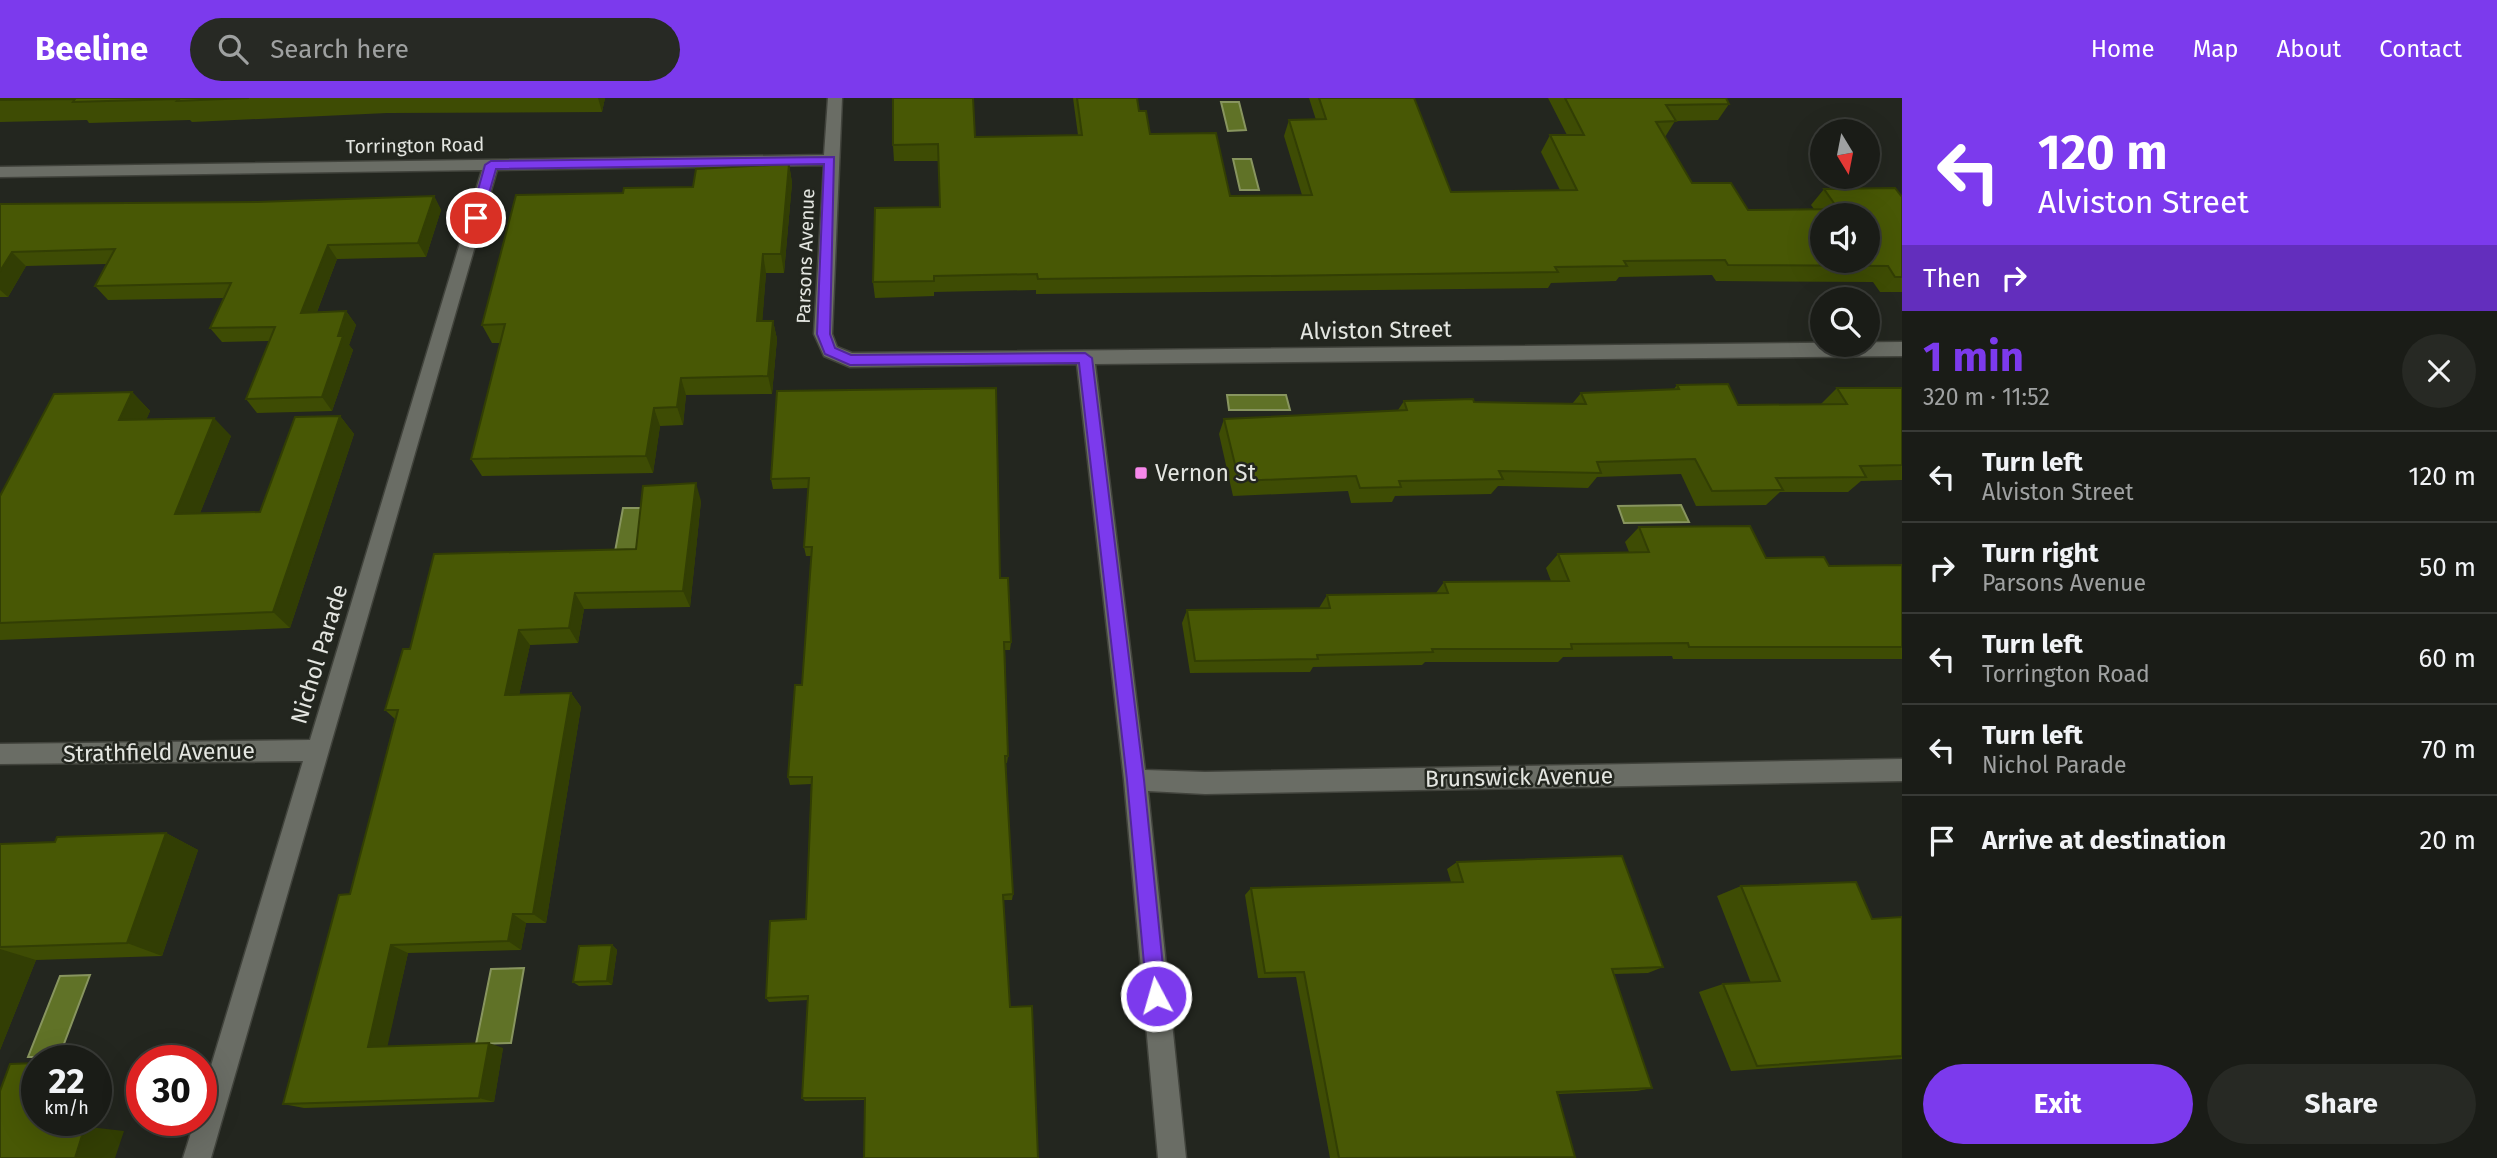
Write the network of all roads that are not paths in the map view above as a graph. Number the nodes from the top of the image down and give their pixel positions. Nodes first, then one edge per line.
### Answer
1 (835, 98) edge
2 (830, 160) junction
3 (491, 165) junction
4 (0, 172) edge
5 (1902, 349) edge
6 (1085, 358) junction
7 (850, 360) joint
8 (318, 750) junction
9 (0, 754) edge
10 (1902, 770) edge
11 (1135, 780) junction
12 (197, 1158) edge
13 (1172, 1158) edge

1 - 2 street, Parsons Avenue
2 - 3 street, Torrington Road
2 - 7 street, Parsons Avenue
3 - 4 street, Torrington Road
3 - 8 street, Nichol Parade
5 - 6 street, Alviston Street
6 - 7 street, Alviston Street
6 - 11 street
8 - 9 street, Strathfield Avenue
8 - 12 street, Nichol Parade
10 - 11 street, Brunswick Avenue
11 - 13 street

